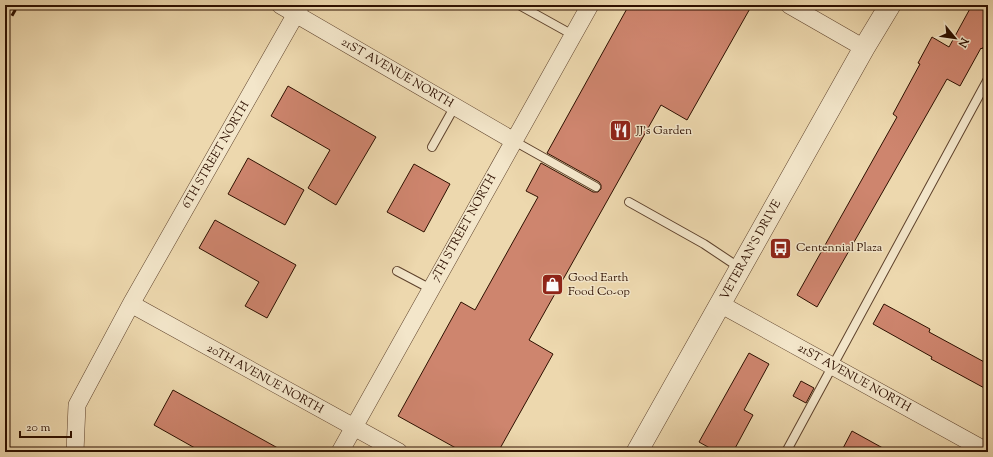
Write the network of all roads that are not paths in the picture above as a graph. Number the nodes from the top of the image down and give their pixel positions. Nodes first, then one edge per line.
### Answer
1 (280, 5) edge
2 (519, 5) edge
3 (590, 5) edge
4 (789, 5) edge
5 (890, 5) edge
6 (299, 9) edge
7 (573, 36) junction
8 (864, 48) junction
9 (988, 79) edge
10 (455, 106) junction
11 (514, 140) junction
12 (432, 147) dead end
13 (596, 187) dead end
14 (629, 202) dead end
15 (740, 268) junction
16 (397, 271) dead end
17 (431, 289) junction
18 (131, 304) junction
19 (720, 304) junction
20 (831, 366) junction
21 (353, 428) junction
22 (75, 452) edge
23 (340, 452) edge
24 (399, 452) edge
25 (637, 452) edge
26 (786, 452) edge
27 (988, 452) edge

1 - 6 street, 21ST AVENUE NORTH
2 - 7 lane
3 - 7 street, 7TH STREET NORTH
4 - 8 street
5 - 8 street, VETERAN'S DRIVE
6 - 10 street, 21ST AVENUE NORTH
6 - 18 street, 6TH STREET NORTH
7 - 11 street, 7TH STREET NORTH
8 - 15 street, VETERAN'S DRIVE
9 - 20 lane
10 - 11 street, 21ST AVENUE NORTH
10 - 12 lane
11 - 13 lane
11 - 17 street, 7TH STREET NORTH
14 - 15 lane
15 - 19 street, VETERAN'S DRIVE
16 - 17 lane
17 - 21 street, 7TH STREET NORTH
18 - 21 street, 20TH AVENUE NORTH
18 - 22 street, 6TH STREET NORTH
19 - 20 street, 21ST AVENUE NORTH
19 - 25 street, VETERAN'S DRIVE
20 - 26 lane
20 - 27 street, 21ST AVENUE NORTH
21 - 23 street, 7TH STREET NORTH
21 - 24 street, 20TH AVENUE NORTH

